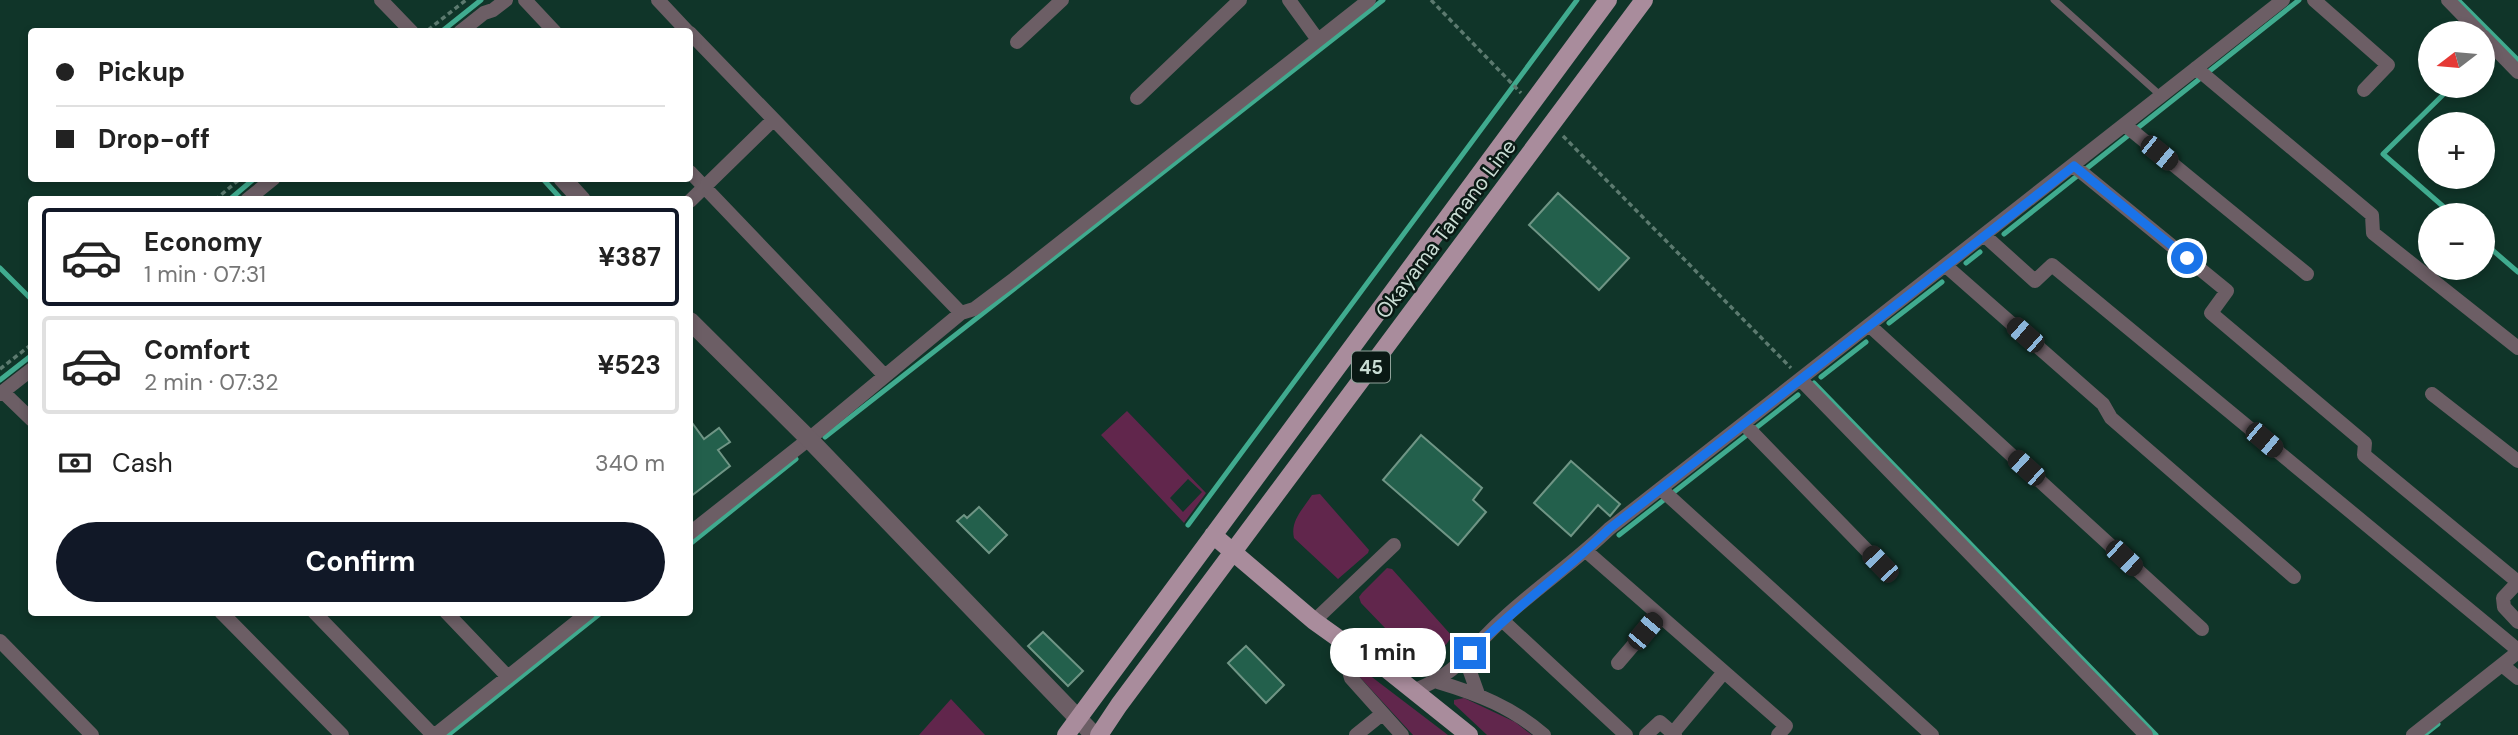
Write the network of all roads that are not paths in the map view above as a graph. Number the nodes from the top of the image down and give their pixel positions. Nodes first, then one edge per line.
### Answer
1 (382, 0) edge
2 (506, 0) edge
3 (525, 0) edge
4 (658, 0) edge
5 (1062, 0) edge
6 (1240, 0) edge
7 (1289, 0) edge
8 (1369, 0) edge
9 (1608, 0) edge
10 (1644, 0) edge
11 (2054, 0) edge
12 (2283, 0) edge
13 (2314, 0) edge
14 (2452, 1) edge
15 (2470, 21) edge
16 (408, 28) edge
17 (465, 28) edge
18 (551, 28) edge
19 (685, 28) edge
20 (693, 36) edge
21 (1318, 40) junction
22 (1017, 42) dead end
23 (2496, 49) edge
24 (2201, 72) junction
25 (2518, 72) edge
26 (2364, 89) dead end
27 (2161, 96) junction
28 (1137, 98) dead end
29 (773, 120) junction
30 (2130, 129) junction
31 (2078, 170) junction
32 (693, 175) edge
33 (269, 182) edge
34 (566, 182) edge
35 (704, 187) junction
36 (252, 196) edge
37 (578, 196) edge
38 (693, 198) edge
39 (1984, 236) junction
40 (1946, 266) junction
41 (2307, 274) dead end
42 (961, 313) junction
43 (693, 324) edge
44 (1870, 326) junction
45 (2518, 348) edge
46 (28, 372) edge
47 (885, 376) junction
48 (1801, 380) junction
49 (1, 393) edge
50 (2432, 394) dead end
51 (28, 417) edge
52 (1749, 430) junction
53 (809, 439) junction
54 (2518, 461) edge
55 (1663, 491) junction
56 (693, 531) edge
57 (1213, 534) junction
58 (1394, 544) dead end
59 (1586, 551) junction
60 (1234, 552) junction
61 (1880, 564) dead end
62 (2294, 577) dead end
63 (2518, 582) edge
64 (1658, 615) junction
65 (225, 616) edge
66 (318, 616) edge
67 (450, 616) edge
68 (584, 616) edge
69 (1502, 620) junction
70 (1314, 621) junction
71 (2518, 622) edge
72 (2202, 629) dead end
73 (0, 641) edge
74 (1349, 646) junction
75 (2518, 651) edge
76 (1470, 653) junction
77 (1618, 663) dead end
78 (2509, 671) edge
79 (1724, 672) junction
80 (508, 677) junction
81 (1438, 682) junction
82 (1415, 691) junction
83 (1478, 694) junction
84 (1382, 715) junction
85 (1078, 719) junction
86 (1674, 734) edge
87 (92, 735) edge
88 (342, 735) edge
89 (434, 735) edge
90 (1066, 735) edge
91 (1097, 735) edge
92 (1356, 735) edge
93 (1402, 735) edge
94 (1469, 735) edge
95 (1544, 735) edge
96 (1626, 735) edge
97 (1647, 735) edge
98 (1777, 735) edge
99 (1932, 735) edge
100 (2146, 735) edge
101 (2413, 735) edge

1 - 16 street
2 - 17 street
3 - 18 street
4 - 19 street
5 - 22 street
6 - 28 street
7 - 21 street
8 - 21 street
9 - 57 main road, Okayama Tamano Line / 45
10 - 60 main road, Okayama Tamano Line / 45
11 - 27 lane
12 - 24 street
13 - 26 street
14 - 15 street
20 - 29 street
21 - 42 street
23 - 25 street
24 - 27 street
24 - 45 street
27 - 30 street
29 - 35 street
29 - 42 street
30 - 31 street
30 - 41 street
31 - 39 street
31 - 63 street
32 - 35 street
33 - 36 street
34 - 37 street
35 - 38 street
35 - 47 street
39 - 40 street
39 - 75 street
40 - 44 street
40 - 62 street
42 - 47 street
43 - 53 street
44 - 48 street
44 - 72 street
46 - 49 street
47 - 53 street
48 - 52 street
48 - 100 street
49 - 51 street
50 - 54 street
52 - 55 street
52 - 61 street
53 - 56 street
53 - 85 street
55 - 59 street
55 - 99 street
57 - 60 main road
57 - 85 main road, Okayama Tamano Line / 45
58 - 70 street
59 - 64 street
59 - 69 street
60 - 70 main road
60 - 91 main road, Okayama Tamano Line / 45
63 - 71 street
64 - 77 street
64 - 79 street
65 - 88 street
66 - 89 street
67 - 80 street
68 - 80 street
69 - 76 street
69 - 96 street
70 - 74 main road
73 - 87 street
74 - 82 main road
74 - 84 street
75 - 78 street
76 - 81 street
76 - 83 street
78 - 101 street
79 - 86 street
79 - 98 street
80 - 89 street
81 - 82 street
81 - 83 street
82 - 94 main road
83 - 95 street
84 - 92 street
84 - 93 street
85 - 90 main road, Okayama Tamano Line / 45
85 - 91 street
86 - 97 street

